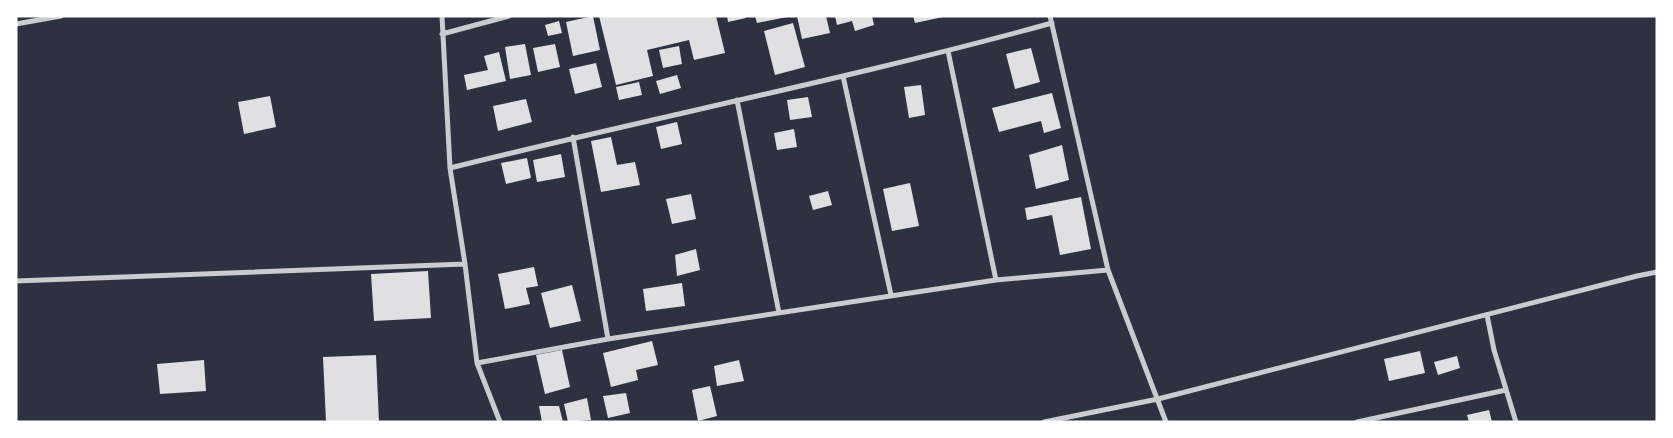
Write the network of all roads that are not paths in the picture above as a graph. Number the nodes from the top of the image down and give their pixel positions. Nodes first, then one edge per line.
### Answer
1 (61, 16) edge
2 (442, 16) edge
3 (509, 16) edge
4 (1050, 16) edge
5 (1052, 23) junction
6 (16, 24) edge
7 (442, 34) junction
8 (948, 51) junction
9 (843, 76) junction
10 (737, 100) junction
11 (573, 138) junction
12 (450, 168) junction
13 (465, 264) junction
14 (1108, 270) junction
15 (1657, 272) edge
16 (996, 280) junction
17 (16, 281) edge
18 (891, 295) junction
19 (779, 313) junction
20 (1486, 315) junction
21 (608, 339) junction
22 (477, 363) junction
23 (1506, 390) junction
24 (1158, 399) junction
25 (500, 422) edge
26 (1044, 422) edge
27 (1166, 422) edge
28 (1357, 422) edge
29 (1516, 422) edge

1 - 6 street
2 - 7 street
3 - 7 street
4 - 5 street
5 - 8 street
5 - 14 street
7 - 12 street
8 - 9 street
8 - 16 street
9 - 10 street
9 - 18 street
10 - 11 street
10 - 19 street
11 - 12 street
11 - 21 street
12 - 13 street
13 - 17 street
13 - 22 street
14 - 16 street
14 - 24 street
15 - 20 street
16 - 18 street
18 - 19 street
19 - 21 street
20 - 23 street
20 - 24 street
21 - 22 street
22 - 25 street
23 - 28 street
23 - 29 street
24 - 26 street
24 - 27 street

